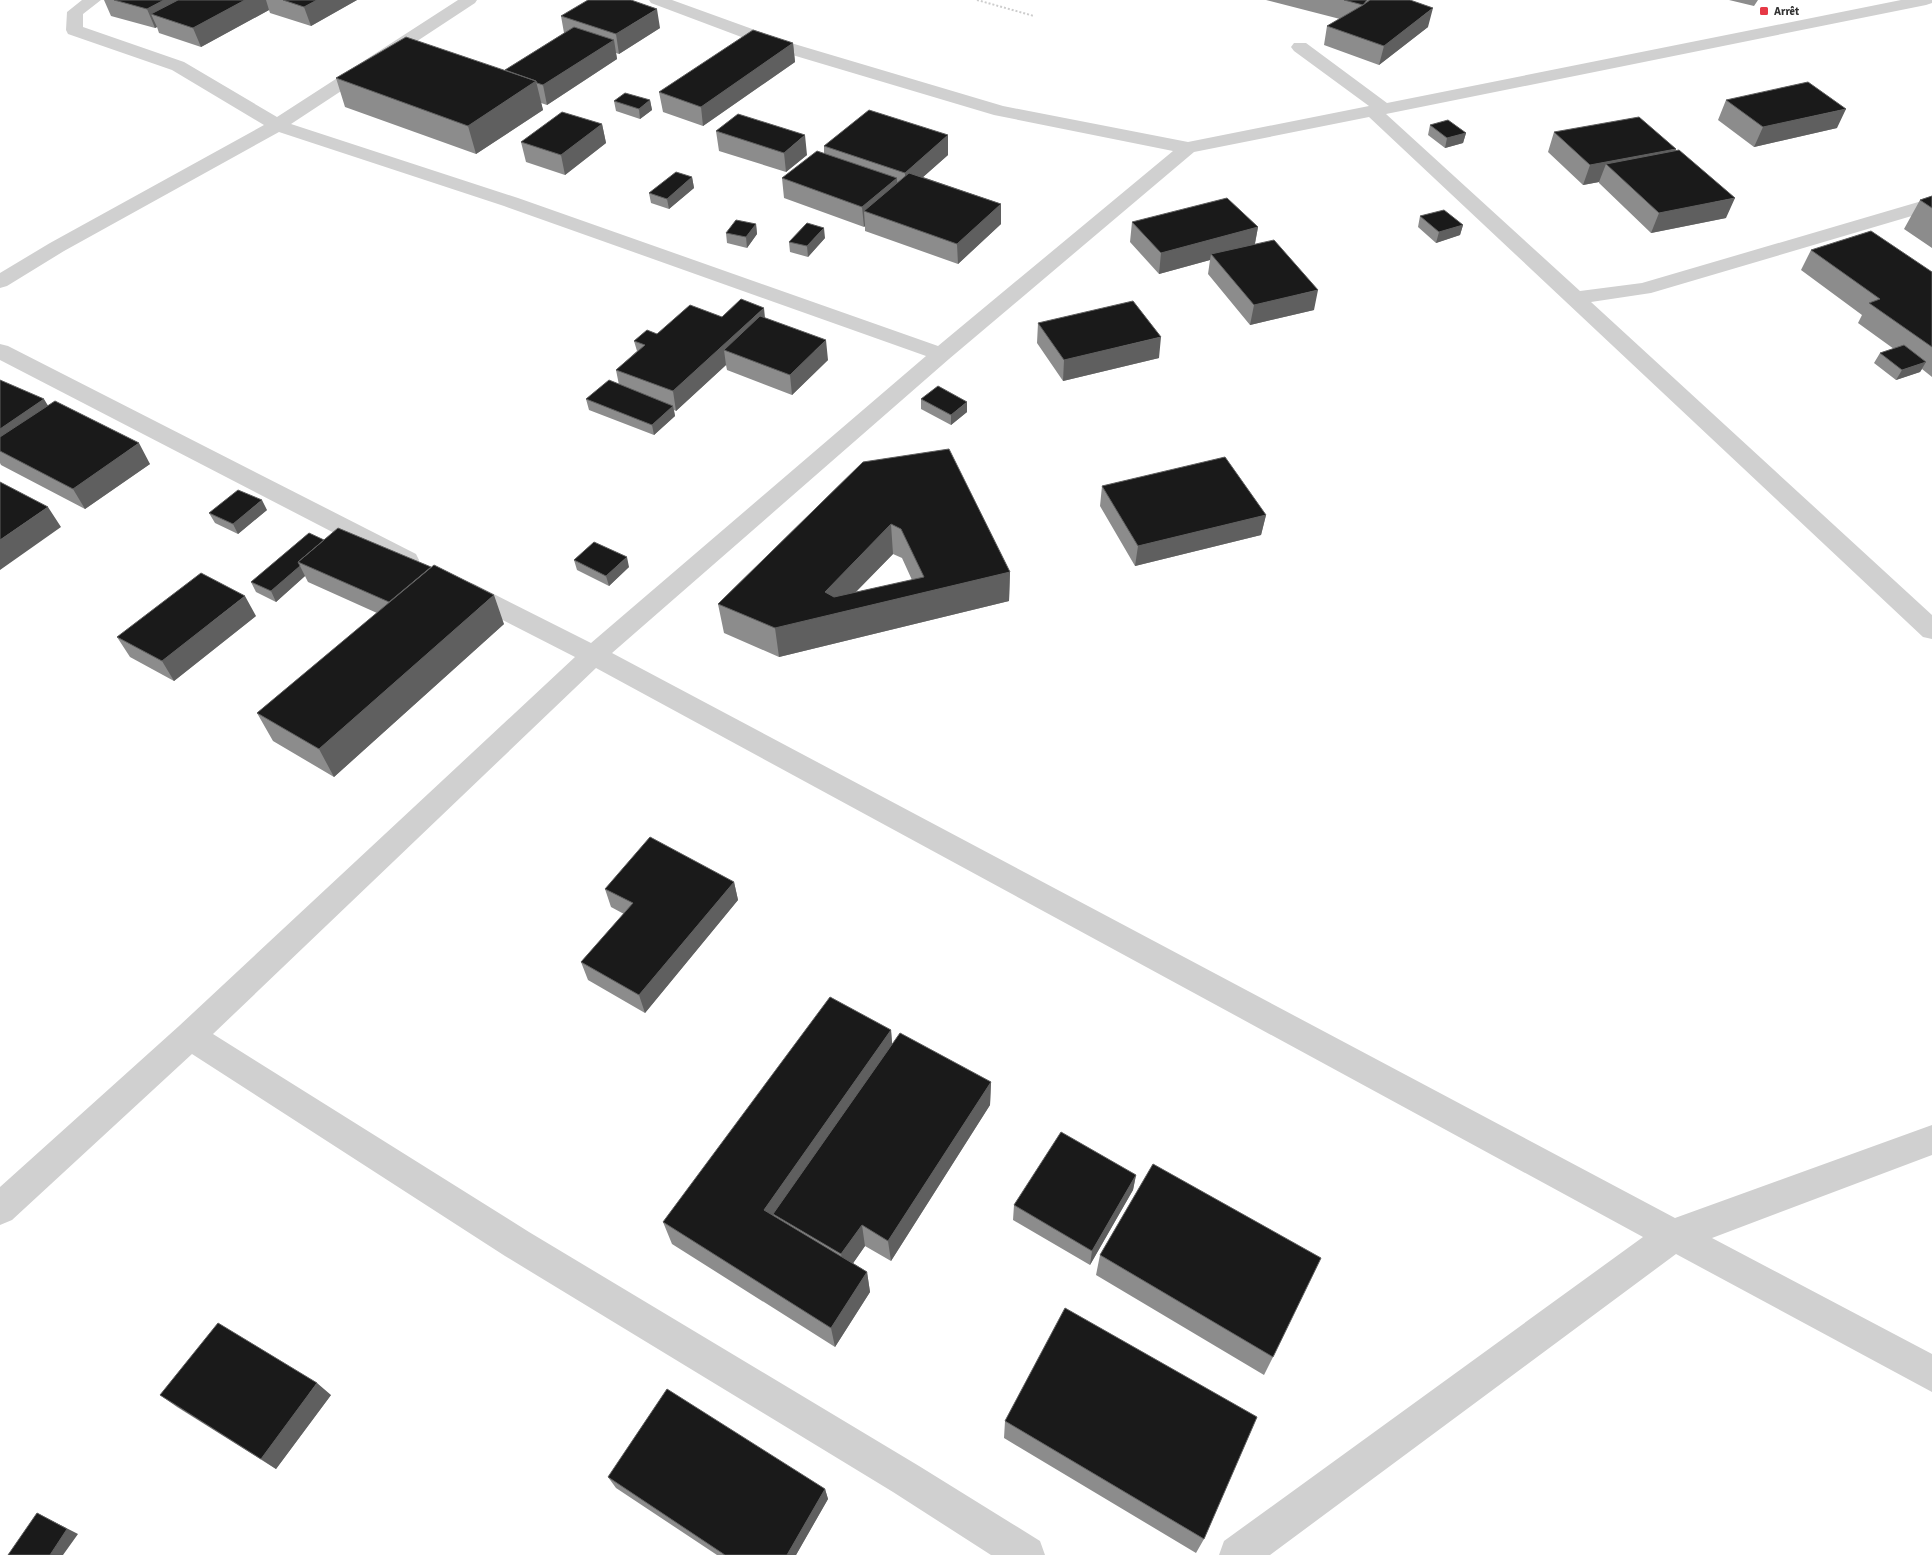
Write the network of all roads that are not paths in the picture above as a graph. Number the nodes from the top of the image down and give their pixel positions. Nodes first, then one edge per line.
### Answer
1 (92, 0) edge
2 (469, 0) edge
3 (657, 0) edge
4 (1926, 0) edge
5 (1300, 47) dead end
6 (1373, 111) junction
7 (277, 125) junction
8 (1188, 148) junction
9 (1932, 204) edge
10 (0, 282) edge
11 (1575, 298) junction
12 (0, 351) edge
13 (941, 354) junction
14 (1932, 630) edge
15 (593, 655) junction
16 (190, 1036) junction
17 (1932, 1140) edge
18 (0, 1209) edge
19 (1674, 1235) junction
20 (1932, 1374) edge
21 (1026, 1555) edge
22 (1238, 1555) edge

1 - 7 street
2 - 7 street
3 - 8 street
4 - 6 street
5 - 6 street
6 - 8 street
6 - 11 street
7 - 10 street
7 - 13 street
8 - 13 street
9 - 11 street
11 - 14 street
12 - 15 street
13 - 15 street
15 - 16 street
15 - 19 street
16 - 18 street
16 - 21 street
17 - 19 street
19 - 20 street
19 - 22 street

